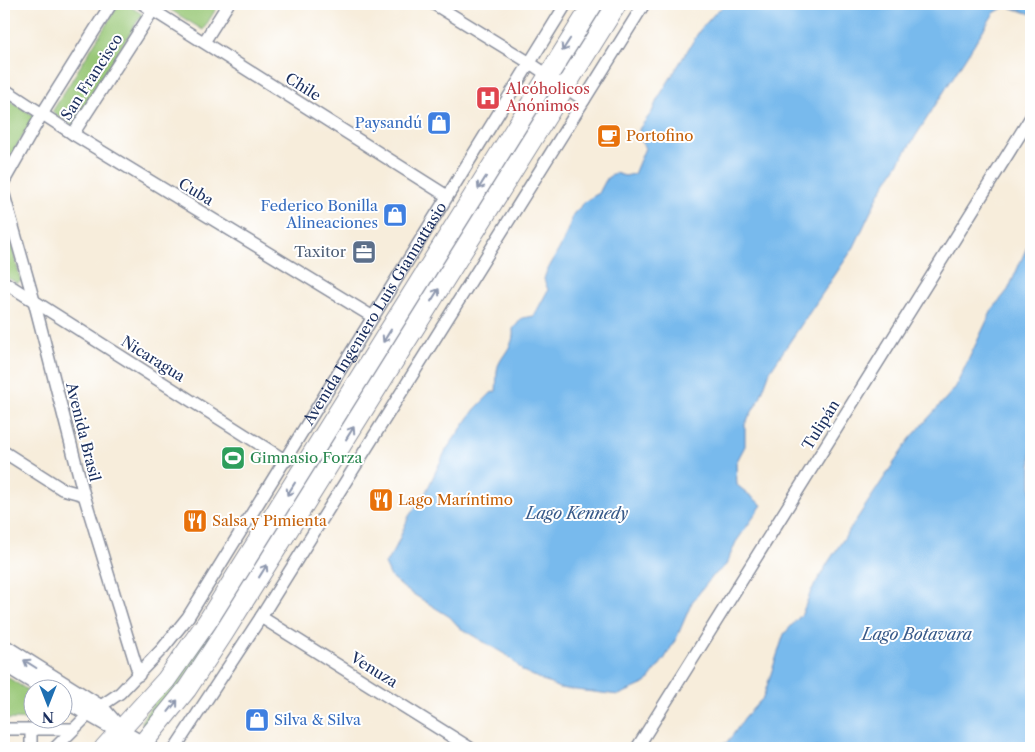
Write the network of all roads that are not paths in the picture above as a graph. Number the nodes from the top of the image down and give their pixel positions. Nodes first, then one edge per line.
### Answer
1 (111, 4) edge
2 (143, 4) edge
3 (228, 4) edge
4 (434, 4) edge
5 (566, 4) edge
6 (593, 4) edge
7 (617, 4) edge
8 (644, 4) edge
9 (153, 10) junction
10 (204, 42) junction
11 (530, 63) junction
12 (547, 76) junction
13 (565, 87) junction
14 (4, 89) edge
15 (584, 100) junction
16 (42, 114) junction
17 (1031, 117) edge
18 (73, 134) junction
19 (4, 181) edge
20 (4, 195) edge
21 (448, 196) junction
22 (4, 282) edge
23 (34, 301) junction
24 (373, 318) junction
25 (4, 452) edge
26 (286, 461) junction
27 (84, 495) junction
28 (261, 617) junction
29 (4, 647) edge
30 (4, 663) edge
31 (139, 675) junction
32 (32, 680) edge
33 (72, 702) edge
34 (95, 711) junction
35 (4, 729) edge
36 (73, 729) joint
37 (22, 730) edge
38 (31, 730) edge
39 (121, 731) junction
40 (144, 747) edge
41 (31, 748) edge
42 (55, 748) edge
43 (104, 748) edge
44 (176, 748) edge
45 (470, 748) edge
46 (637, 748) edge

1 - 16 street, San Francisco
2 - 9 street, Chile
3 - 10 street
4 - 11 street
5 - 11 street, Avenida Ingeniero Luis Giannattasio
6 -> 12 main road, Avenida Ingeniero Luis Giannattasio
7 - 13 main road
8 - 15 street
9 - 10 street, Chile
9 - 18 street, San Francisco
10 - 21 street, Chile
11 - 12 street
11 - 21 street, Avenida Ingeniero Luis Giannattasio
12 - 13 street
12 -> 39 main road, Avenida Ingeniero Luis Giannattasio
13 - 15 street
40 -> 13 main road
14 - 16 street, Cuba
15 - 28 street
16 - 18 street, Cuba
16 - 19 street, San Francisco
17 - 46 street, Tulipán
18 - 24 street, Cuba
20 - 23 street, Avenida Brasil
21 - 24 street, Avenida Ingeniero Luis Giannattasio
22 - 23 street, Nicaragua
23 - 26 street, Nicaragua
23 - 27 street, Avenida Brasil
24 - 26 street, Avenida Ingeniero Luis Giannattasio
25 - 27 street
26 - 31 street, Avenida Ingeniero Luis Giannattasio
27 - 31 street, Avenida Brasil
28 - 44 street
28 - 45 street, Venuza
34 -> 29 street
30 - 32 street
31 - 34 street, Avenida Ingeniero Luis Giannattasio
33 - 34 street
34 - 36 street, Avenida Ingeniero Luis Giannattasio
34 - 39 street
35 - 37 street
36 - 42 street, Avenida Ingeniero Luis Giannattasio
38 - 41 street
39 - 40 street
39 - 43 main road, Avenida Ingeniero Luis Giannattasio

